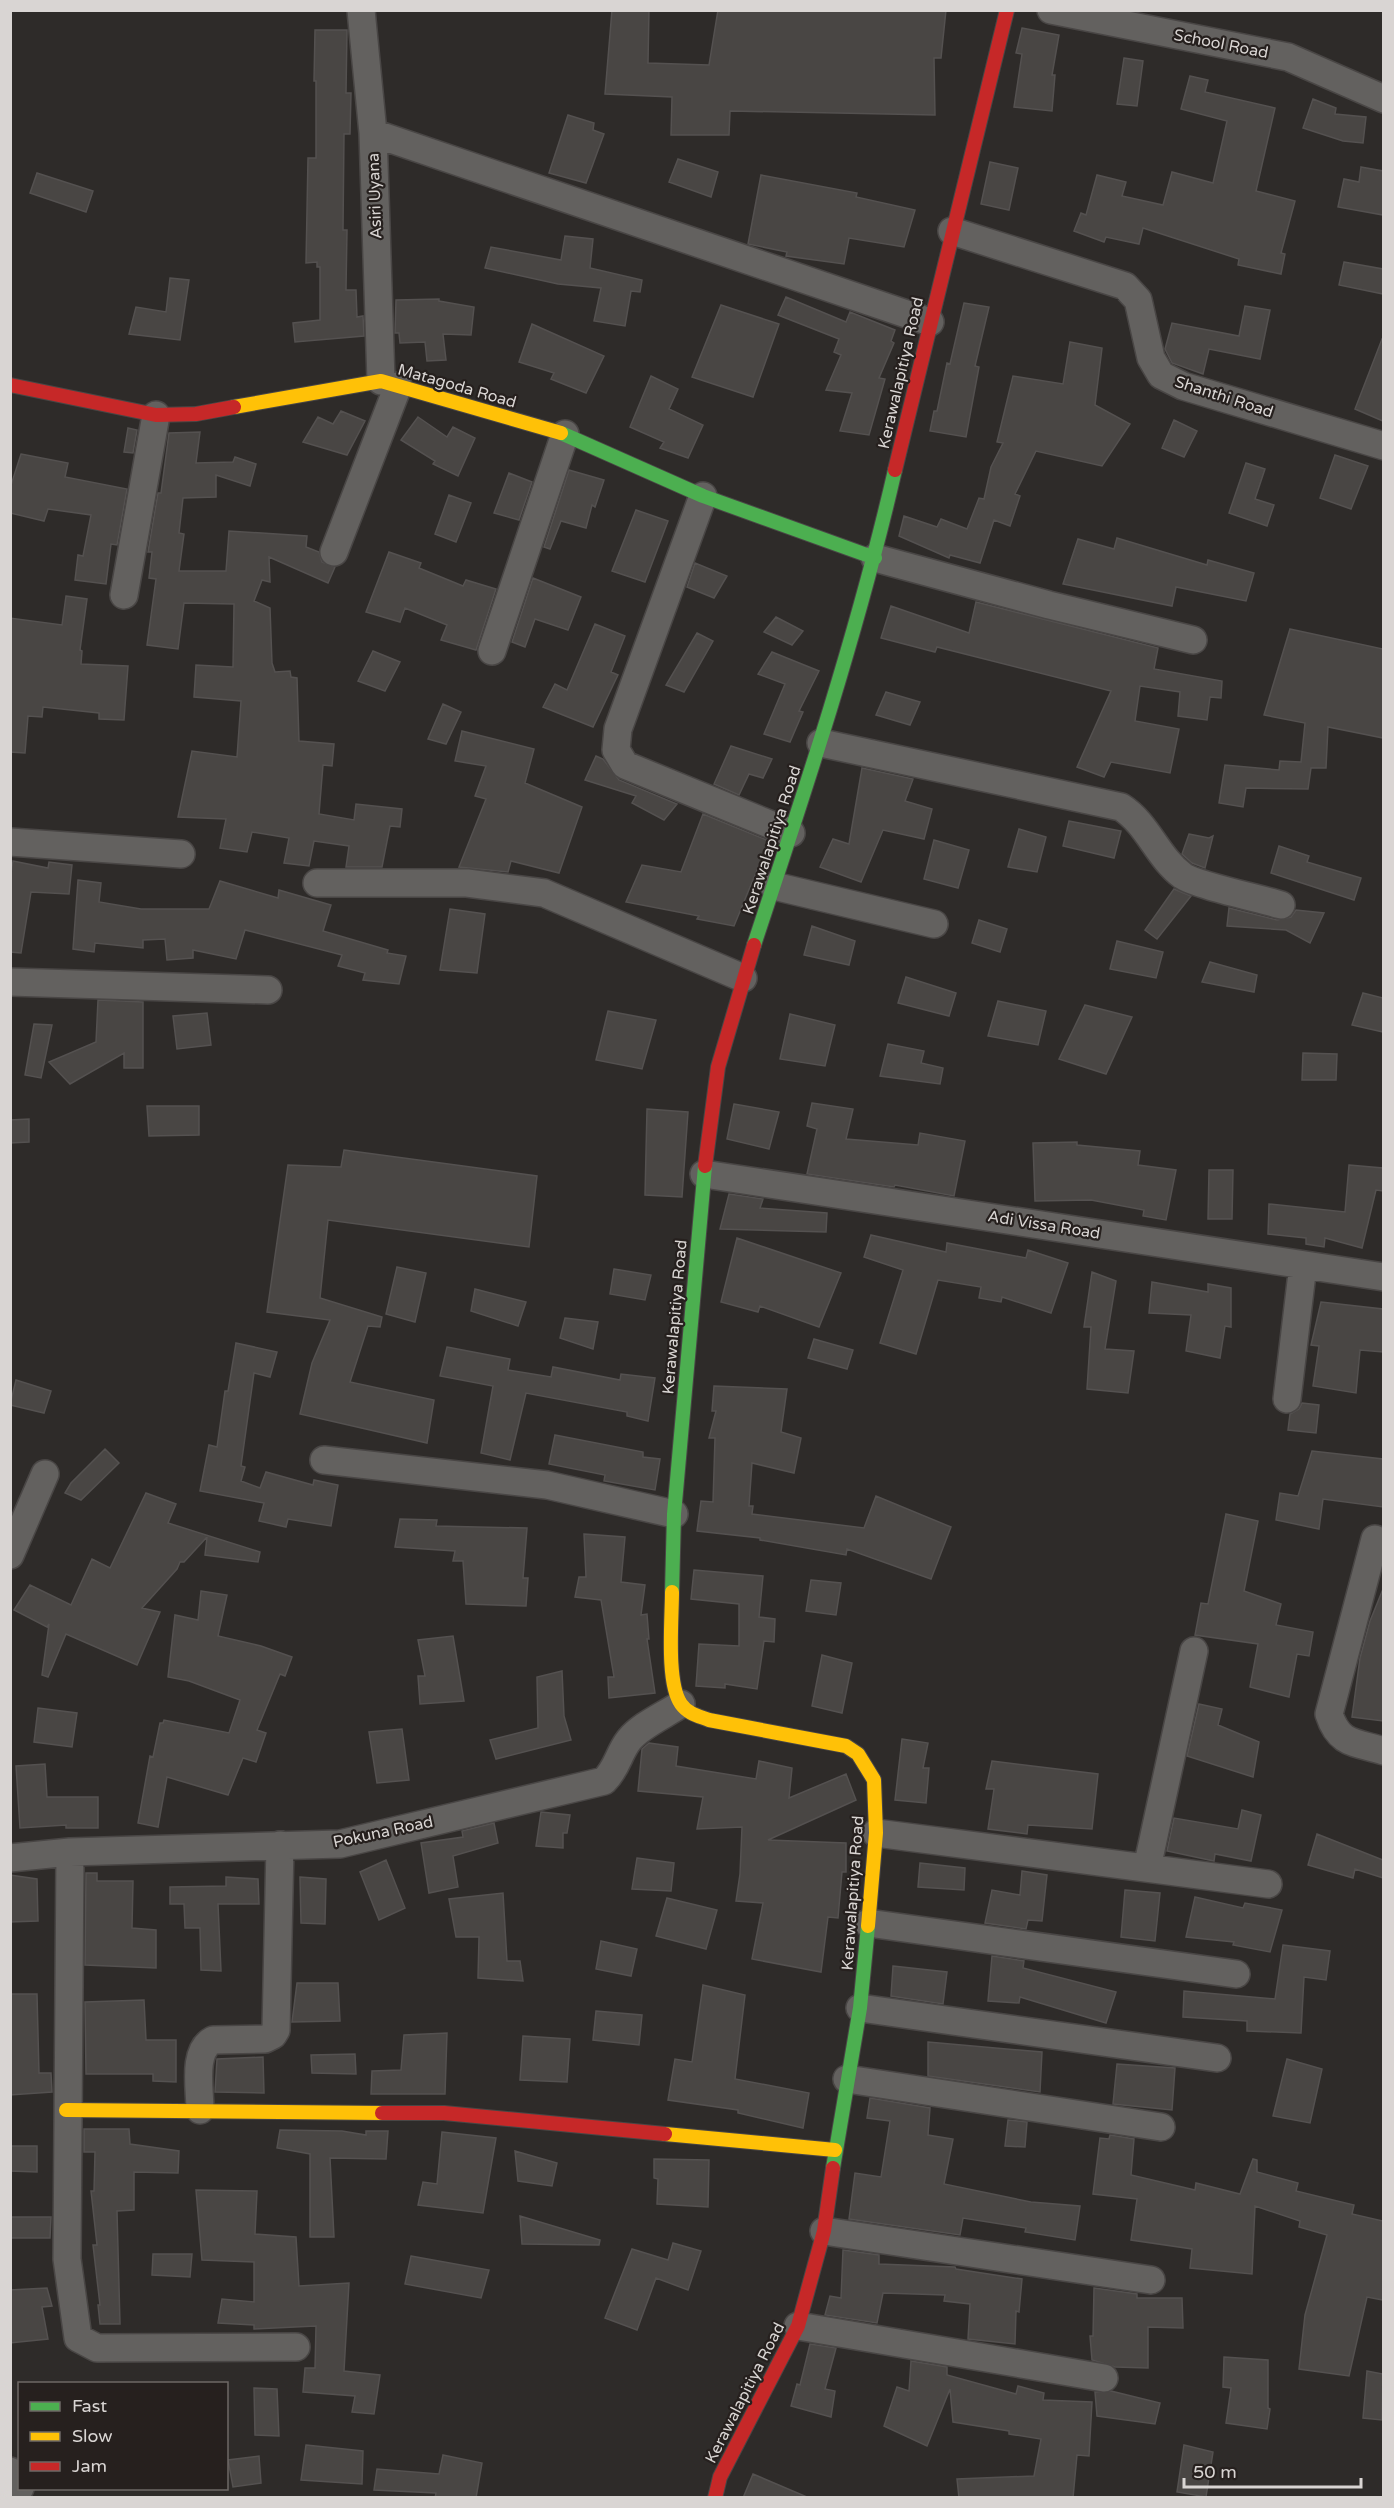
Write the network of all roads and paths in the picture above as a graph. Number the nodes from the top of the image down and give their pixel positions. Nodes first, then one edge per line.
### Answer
1 (361, 10) edge
2 (1008, 10) edge
3 (1051, 10) edge
4 (1383, 99) edge
5 (373, 133) junction
6 (952, 231) junction
7 (930, 322) junction
8 (390, 384) junction
9 (10, 385) edge
10 (156, 415) junction
11 (565, 434) junction
12 (1383, 446) edge
13 (703, 496) junction
14 (334, 552) dead end
15 (875, 558) junction
16 (124, 595) dead end
17 (1193, 640) dead end
18 (492, 651) dead end
19 (821, 743) junction
20 (791, 833) junction
21 (10, 842) edge
22 (181, 854) dead end
23 (317, 883) dead end
24 (774, 886) junction
25 (1281, 905) dead end
26 (934, 924) dead end
27 (743, 978) junction
28 (10, 982) edge
29 (268, 990) dead end
30 (704, 1174) junction
31 (1303, 1264) junction
32 (1383, 1277) edge
33 (1287, 1400) dead end
34 (324, 1460) dead end
35 (45, 1474) dead end
36 (674, 1514) junction
37 (1375, 1539) dead end
38 (10, 1555) edge
39 (1194, 1651) dead end
40 (681, 1704) junction
41 (1383, 1751) edge
42 (876, 1833) junction
43 (280, 1845) junction
44 (70, 1852) junction
45 (10, 1858) edge
46 (1147, 1868) junction
47 (1268, 1884) dead end
48 (868, 1923) junction
49 (1236, 1974) dead end
50 (860, 2008) junction
51 (1217, 2058) dead end
52 (848, 2079) junction
53 (66, 2110) junction
54 (200, 2110) junction
55 (1161, 2127) dead end
56 (835, 2150) junction
57 (824, 2231) junction
58 (1151, 2280) dead end
59 (798, 2326) junction
60 (296, 2347) dead end
61 (1104, 2378) dead end
62 (10, 2471) edge
63 (18, 2485) edge
64 (715, 2498) edge

1 - 5 street, Asiri Uyana
2 - 6 street, Kerawalapitiya Road
3 - 4 street, School Road
5 - 7 street
5 - 8 street, Asiri Uyana
6 - 7 street, Kerawalapitiya Road
6 - 12 street, Shanthi Road
7 - 15 street, Kerawalapitiya Road
8 - 10 street, Matagoda Road
8 - 11 street, Matagoda Road
8 - 14 street
9 - 10 street, Matagoda Road
10 - 16 street
11 - 13 street, Matagoda Road
11 - 18 street
13 - 15 street, Matagoda Road
13 - 20 street
15 - 17 street
15 - 19 street, Kerawalapitiya Road
19 - 20 street, Kerawalapitiya Road
19 - 25 street
20 - 24 street, Kerawalapitiya Road
21 - 22 street
23 - 27 street
24 - 26 street
24 - 27 street, Kerawalapitiya Road
27 - 30 street, Kerawalapitiya Road
28 - 29 street
30 - 31 street, Adi Vissa Road
30 - 36 street, Kerawalapitiya Road
31 - 32 street, Adi Vissa Road
31 - 33 street
34 - 36 street
35 - 38 street
36 - 40 street, Kerawalapitiya Road
37 - 41 street
39 - 46 street
40 - 42 street, Kerawalapitiya Road
40 - 43 street, Pokuna Road
42 - 46 street
42 - 48 street, Kerawalapitiya Road
43 - 44 street, Pokuna Road
43 - 54 street
44 - 45 street, Pokuna Road
44 - 53 street
46 - 47 street
48 - 49 street
48 - 50 street, Kerawalapitiya Road
50 - 51 street
50 - 52 street, Kerawalapitiya Road
52 - 55 street
52 - 56 street, Kerawalapitiya Road
53 - 54 street
53 - 60 street
54 - 56 street
56 - 57 street, Kerawalapitiya Road
57 - 58 street
57 - 59 street, Kerawalapitiya Road
59 - 61 street
59 - 64 street, Kerawalapitiya Road
62 - 63 street

